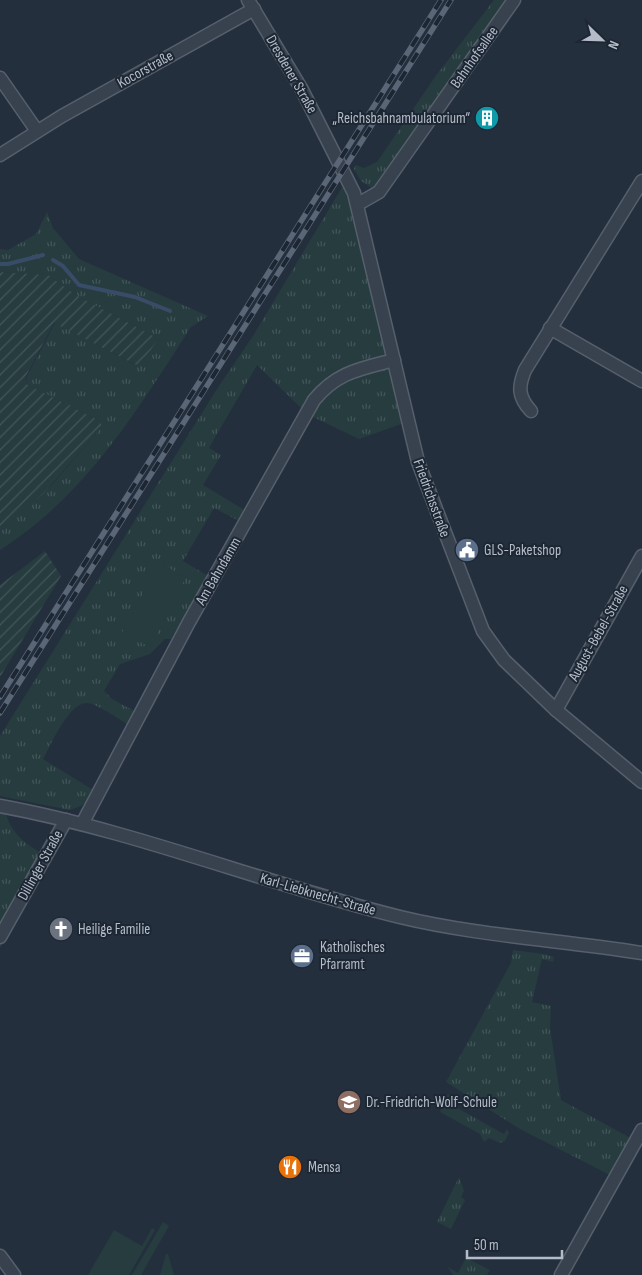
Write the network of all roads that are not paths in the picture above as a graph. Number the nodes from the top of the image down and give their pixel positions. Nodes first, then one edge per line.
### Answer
1 (514, 0) edge
2 (251, 4) edge
3 (0, 78) edge
4 (37, 131) junction
5 (0, 154) edge
6 (642, 181) edge
7 (358, 204) junction
8 (550, 328) junction
9 (394, 360) junction
10 (642, 381) edge
11 (531, 411) dead end
12 (642, 556) edge
13 (556, 710) junction
14 (642, 782) edge
15 (0, 806) edge
16 (66, 820) junction
17 (82, 824) junction
18 (0, 937) edge
19 (642, 953) edge
20 (642, 1130) edge
21 (0, 1256) edge
22 (14, 1275) edge
23 (560, 1275) edge

1 - 7 street, Bahnhofsallee
2 - 4 street, Kocorstraße
2 - 7 street, Dresdener Straße
3 - 4 street
4 - 5 street, Kocorstraße
6 - 8 street
7 - 9 street, Friedrichsstraße
8 - 10 street
8 - 11 street
9 - 13 street, Friedrichsstraße
9 - 17 street, Am Bahndamm
12 - 13 street, August-Bebel-Straße
13 - 14 street, Friedrichsstraße
15 - 16 street, Karl-Liebknecht-Straße
16 - 17 street, Karl-Liebknecht-Straße
16 - 18 street, Dillinger Straße
17 - 19 street, Karl-Liebknecht-Straße
20 - 23 street
21 - 22 street

